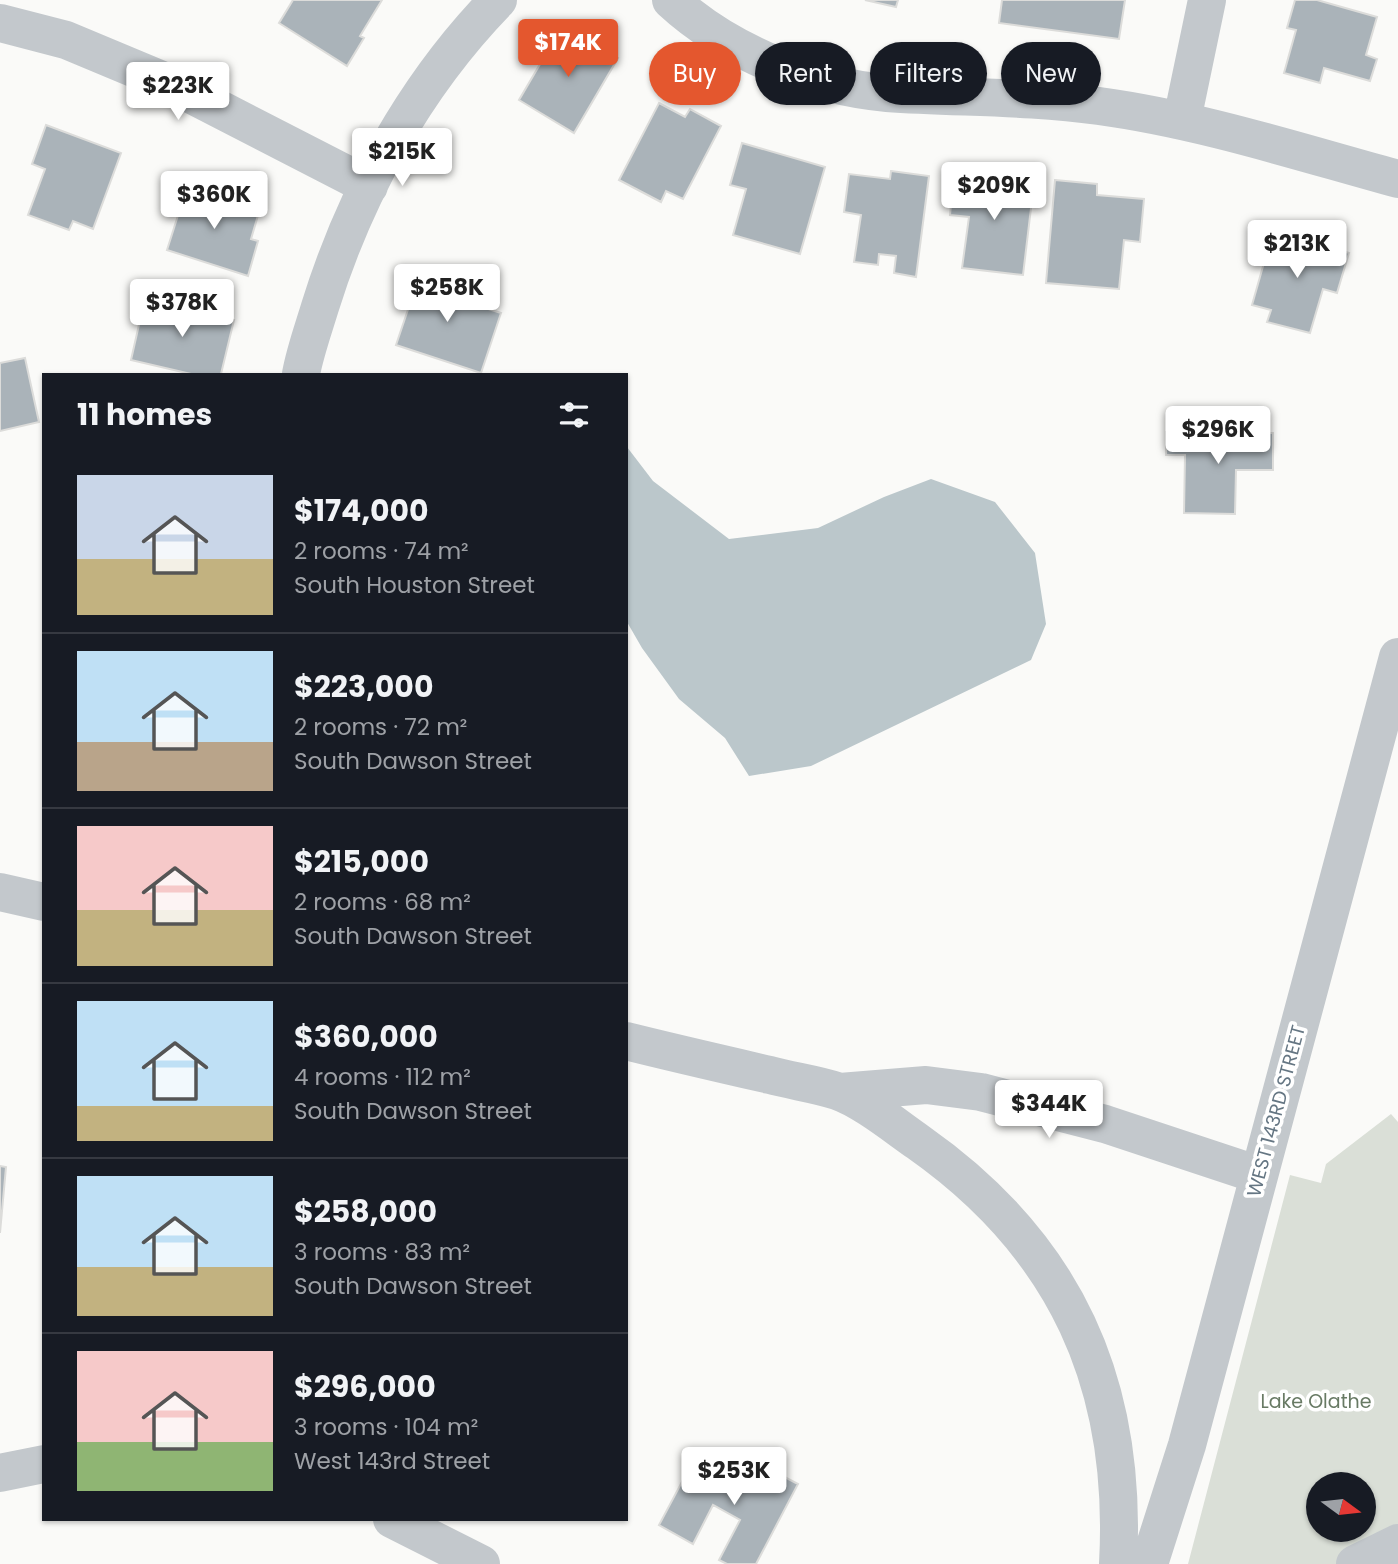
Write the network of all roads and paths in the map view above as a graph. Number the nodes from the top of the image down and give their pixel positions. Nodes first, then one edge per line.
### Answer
1 (498, 0) edge
2 (671, 0) edge
3 (1207, 0) edge
4 (0, 23) edge
5 (1182, 120) junction
6 (1398, 179) edge
7 (369, 186) junction
8 (301, 373) edge
9 (1398, 657) edge
10 (0, 892) edge
11 (42, 902) edge
12 (628, 1041) edge
13 (839, 1092) junction
14 (1259, 1175) junction
15 (42, 1464) edge
16 (0, 1473) edge
17 (396, 1521) edge
18 (1398, 1542) edge
19 (481, 1564) edge
20 (1118, 1564) edge
21 (1149, 1564) edge
22 (1355, 1564) edge

1 - 7 street
2 - 5 street
3 - 5 street
4 - 7 street
5 - 6 street
7 - 8 street
9 - 14 street, WEST 143RD STREET
10 - 11 street
12 - 13 street
13 - 14 street
13 - 20 street
14 - 21 street, WEST 143RD STREET
15 - 16 street
17 - 19 street
18 - 22 street

